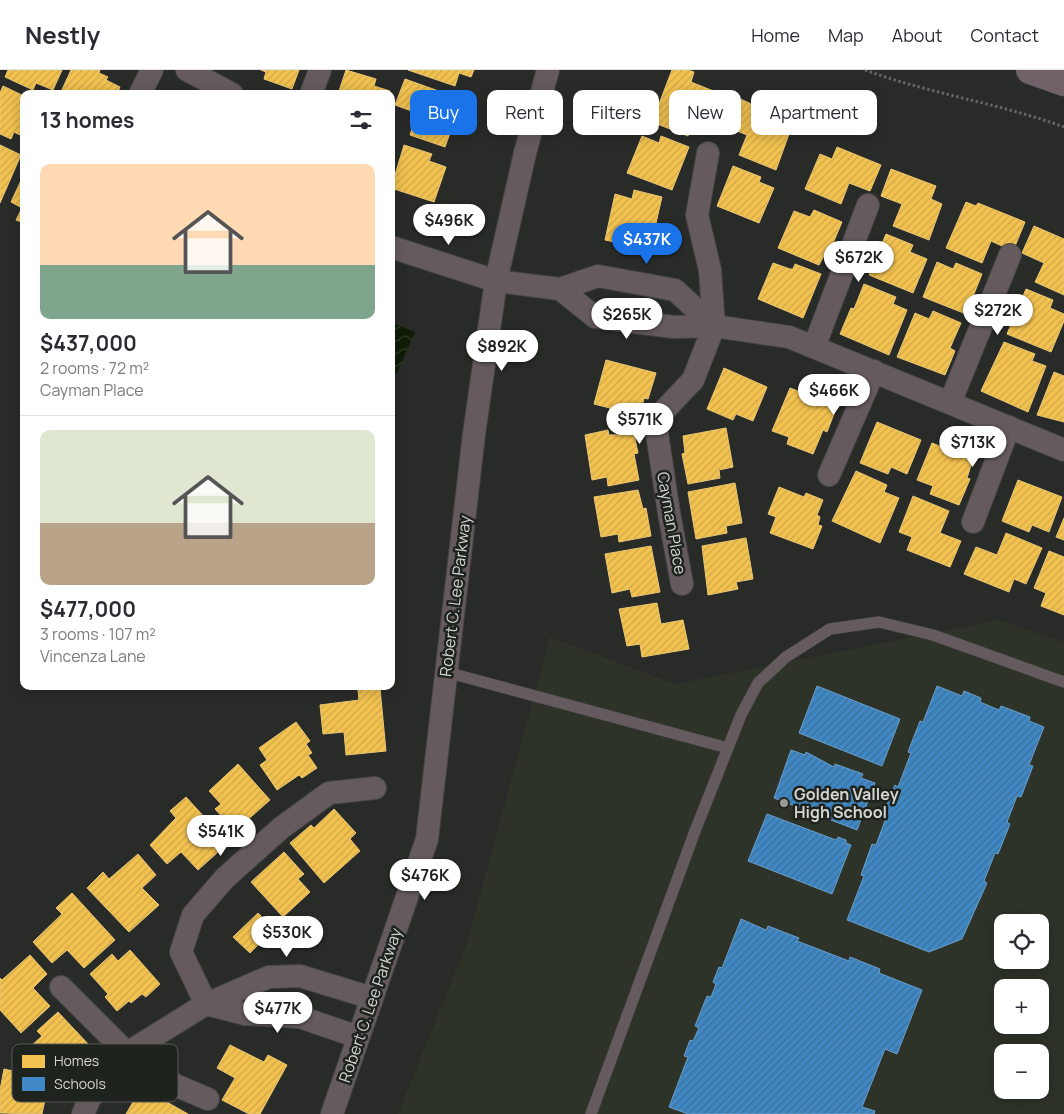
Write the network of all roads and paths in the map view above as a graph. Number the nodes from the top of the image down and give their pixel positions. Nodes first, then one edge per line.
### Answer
1 (152, 70) edge
2 (187, 70) edge
3 (320, 70) edge
4 (548, 70) edge
5 (865, 70) edge
6 (1030, 70) edge
7 (1064, 82) edge
8 (142, 90) edge
9 (224, 90) edge
10 (312, 90) edge
11 (1064, 127) edge
12 (708, 153) dead end
13 (868, 205) dead end
14 (395, 248) edge
15 (1010, 255) dead end
16 (496, 280) junction
17 (560, 289) junction
18 (714, 326) junction
19 (814, 347) junction
20 (874, 371) junction
21 (950, 403) junction
22 (1009, 427) junction
23 (1064, 450) edge
24 (829, 475) dead end
25 (973, 522) dead end
26 (682, 584) dead end
27 (446, 672) junction
28 (1064, 682) edge
29 (728, 748) junction
30 (375, 788) dead end
31 (61, 987) dead end
32 (372, 998) junction
33 (206, 1004) junction
34 (358, 1037) junction
35 (118, 1044) edge
36 (142, 1044) edge
37 (178, 1086) edge
38 (208, 1099) dead end
39 (88, 1102) edge
40 (83, 1114) edge
41 (332, 1114) edge
42 (591, 1114) edge

1 - 8 street
2 - 9 street
3 - 10 street
4 - 16 street, Robert C. Lee Parkway
5 - 11 path
6 - 7 main road
12 - 18 street, Cayman Place
13 - 19 street
14 - 16 street
15 - 21 street
16 - 17 street
16 - 27 street, Robert C. Lee Parkway
17 - 18 street
17 - 18 street
18 - 19 street
18 - 26 street, Cayman Place
19 - 20 street
20 - 21 street
20 - 24 street
21 - 22 street
22 - 23 street
22 - 25 street
27 - 29 lane
27 - 32 street, Robert C. Lee Parkway
28 - 29 lane
29 - 42 lane
30 - 33 street
31 - 35 street
32 - 33 street
32 - 34 street, Robert C. Lee Parkway
33 - 34 street
33 - 36 street
34 - 41 street, Robert C. Lee Parkway
37 - 38 street
39 - 40 street

